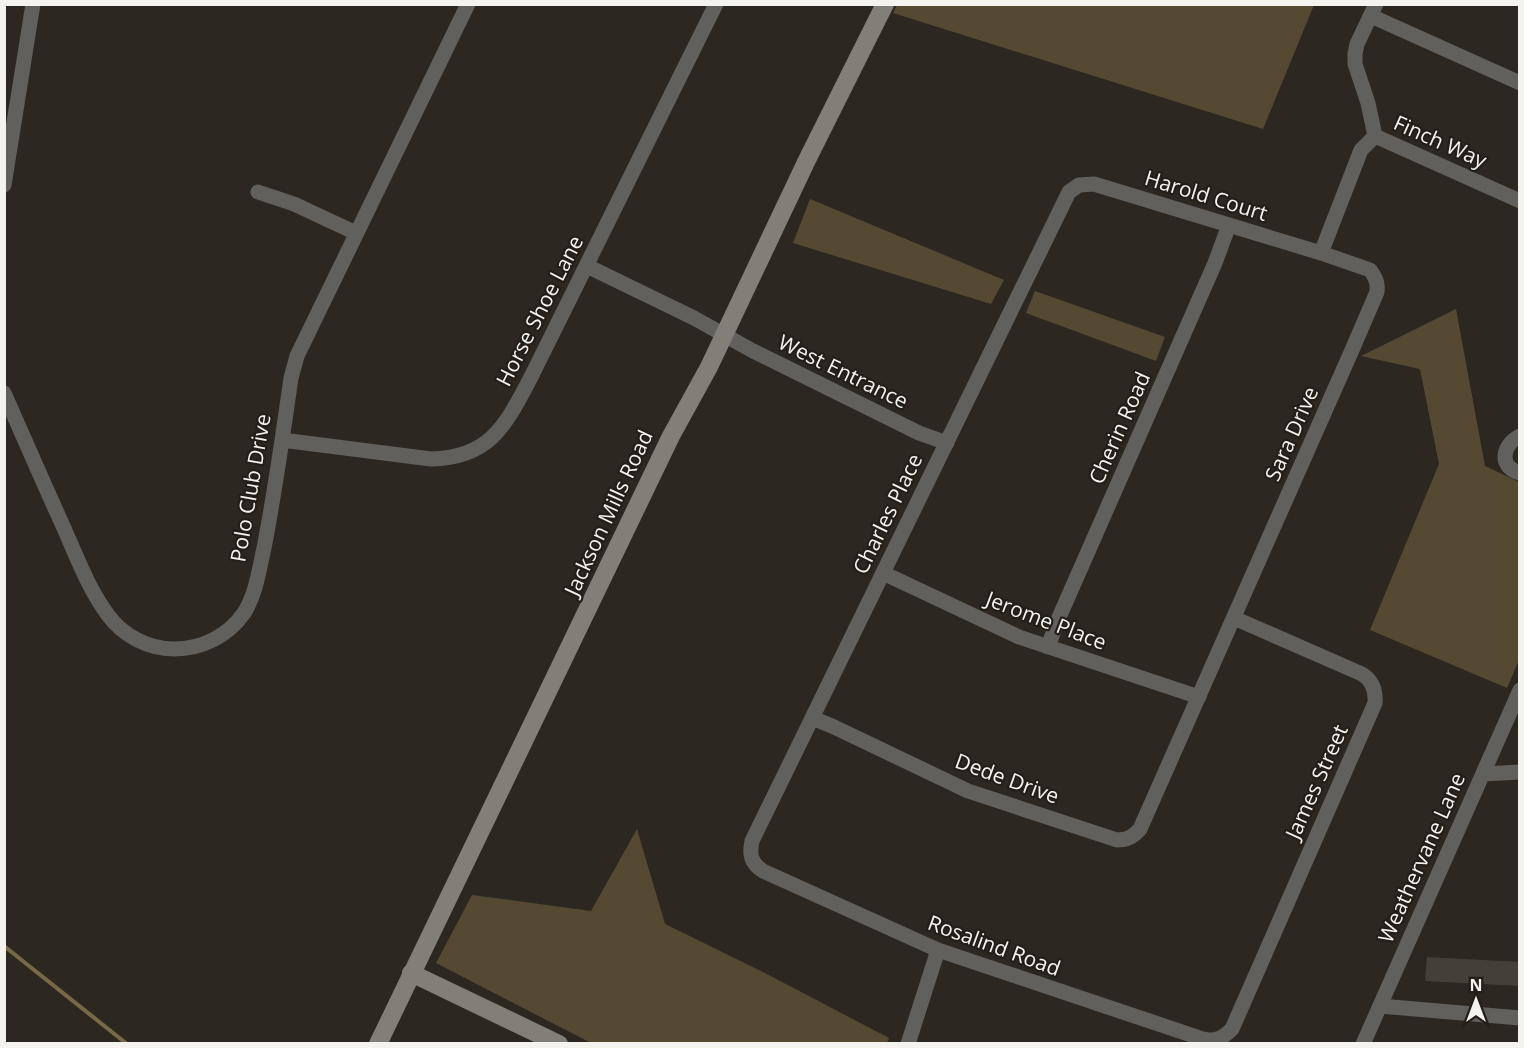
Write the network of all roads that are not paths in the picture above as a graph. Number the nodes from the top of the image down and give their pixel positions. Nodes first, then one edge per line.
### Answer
1 (33, 4) edge
2 (468, 4) edge
3 (716, 4) edge
4 (885, 4) edge
5 (1373, 10) edge
6 (1520, 83) edge
7 (1375, 136) junction
8 (4, 185) edge
9 (1079, 185) joint
10 (258, 192) dead end
11 (1520, 201) edge
12 (1229, 225) junction
13 (356, 233) junction
14 (1321, 253) junction
15 (587, 266) junction
16 (724, 335) junction
17 (4, 393) edge
18 (1520, 436) edge
19 (282, 440) junction
20 (947, 443) junction
21 (1520, 473) edge
22 (883, 573) junction
23 (1234, 618) junction
24 (1048, 647) junction
25 (1520, 690) edge
26 (1199, 697) junction
27 (812, 718) junction
28 (1520, 772) edge
29 (1483, 774) junction
30 (1162, 781) joint
31 (756, 866) joint
32 (938, 950) junction
33 (411, 973) junction
34 (1380, 1006) junction
35 (1520, 1018) edge
36 (1226, 1036) joint
37 (378, 1044) edge
38 (559, 1044) edge
39 (908, 1044) edge
40 (1363, 1044) edge

1 - 8 street
2 - 13 street, Polo Club Drive
3 - 15 street, Horse Shoe Lane
4 - 16 main road, Jackson Mills Road
5 - 6 street
5 - 7 street, Finch Way
7 - 11 street, Finch Way
7 - 14 street
9 - 12 street, Harold Court
9 - 20 street, Charles Place
10 - 13 street
12 - 14 street, Harold Court
12 - 24 street, Cherin Road
13 - 19 street, Polo Club Drive
14 - 23 street, Sara Drive
15 - 16 street, West Entrance
15 - 19 street, Horse Shoe Lane
16 - 20 street, West Entrance
16 - 33 main road, Jackson Mills Road
17 - 19 street, Polo Club Drive
18 - 21 street
20 - 22 street, Charles Place
22 - 24 street, Jerome Place
22 - 27 street, Charles Place
23 - 26 street, Sara Drive
23 - 36 street, James Street
24 - 26 street, Jerome Place
25 - 29 street, Weathervane Lane
26 - 30 street, Sara Drive
27 - 30 street, Dede Drive
27 - 31 street, Charles Place
28 - 29 street
29 - 34 street, Weathervane Lane
31 - 32 street, Rosalind Road
32 - 36 street, Rosalind Road
32 - 39 street
33 - 37 main road, Jackson Mills Road
33 - 38 main road
34 - 35 street
34 - 40 street, Weathervane Lane

